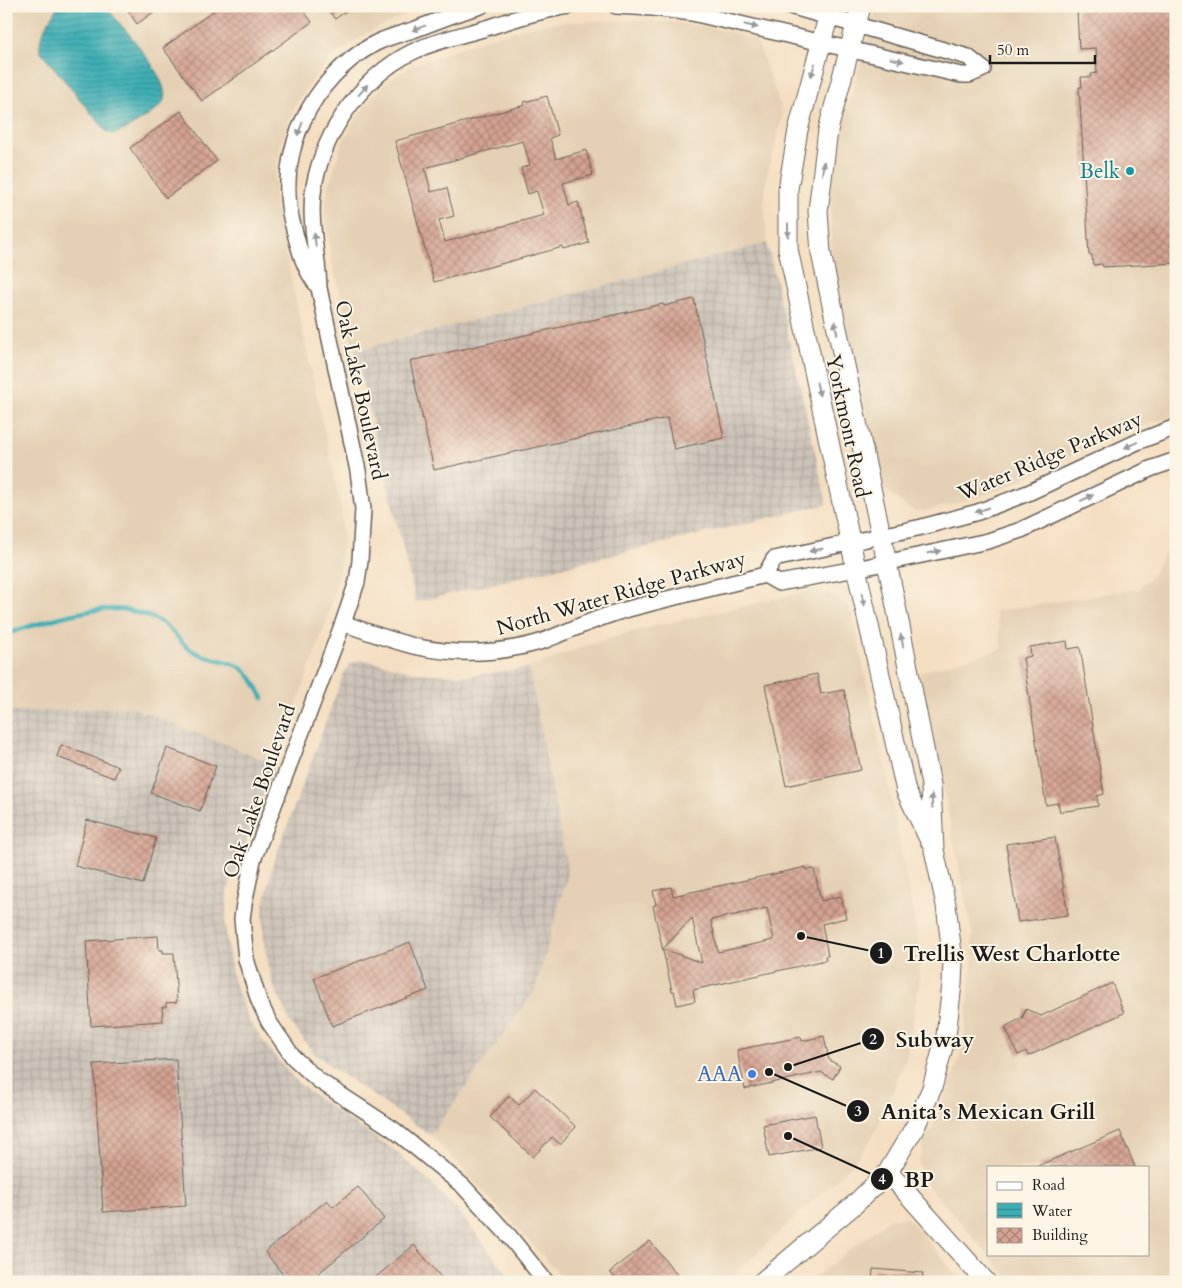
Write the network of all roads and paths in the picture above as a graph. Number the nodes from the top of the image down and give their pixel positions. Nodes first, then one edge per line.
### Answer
1 (481, 6) edge
2 (570, 6) edge
3 (616, 6) edge
4 (790, 6) edge
5 (861, 6) edge
6 (456, 10) edge
7 (829, 11) edge
8 (856, 25) junction
9 (463, 35) junction
10 (820, 42) junction
11 (850, 49) junction
12 (319, 288) junction
13 (1176, 426) edge
14 (1176, 460) edge
15 (881, 536) junction
16 (850, 542) junction
17 (887, 563) junction
18 (856, 569) junction
19 (765, 575) junction
20 (343, 623) junction
21 (934, 850) junction
22 (888, 1172) junction
23 (546, 1282) edge
24 (762, 1282) edge
25 (986, 1282) edge

1 - 6 street, Oak Lake Boulevard
2 - 9 street, Oak Lake Boulevard
3 -> 10 street
4 - 7 street
5 - 8 street, Yorkmont Road
6 - 9 street
6 -> 12 street, Oak Lake Boulevard
7 - 8 street
7 - 10 street, Yorkmont Road
8 - 11 street, Yorkmont Road
11 -> 8 street
12 -> 9 street, Oak Lake Boulevard
10 - 11 street
10 -> 16 street, Yorkmont Road
15 -> 11 street, Yorkmont Road
12 - 20 street, Oak Lake Boulevard
13 -> 15 street, Water Ridge Parkway
17 -> 14 street
15 - 16 street, North Water Ridge Parkway
15 - 17 street, Yorkmont Road
16 - 18 street, Yorkmont Road
16 -> 19 street, North Water Ridge Parkway
17 - 18 street, North Water Ridge Parkway
21 -> 17 street, Yorkmont Road
18 - 19 street, North Water Ridge Parkway
18 -> 21 street, Yorkmont Road
19 - 20 street, North Water Ridge Parkway
20 - 23 street, Oak Lake Boulevard
21 - 22 street, Yorkmont Road
22 - 24 street, Yorkmont Road
22 - 25 street

